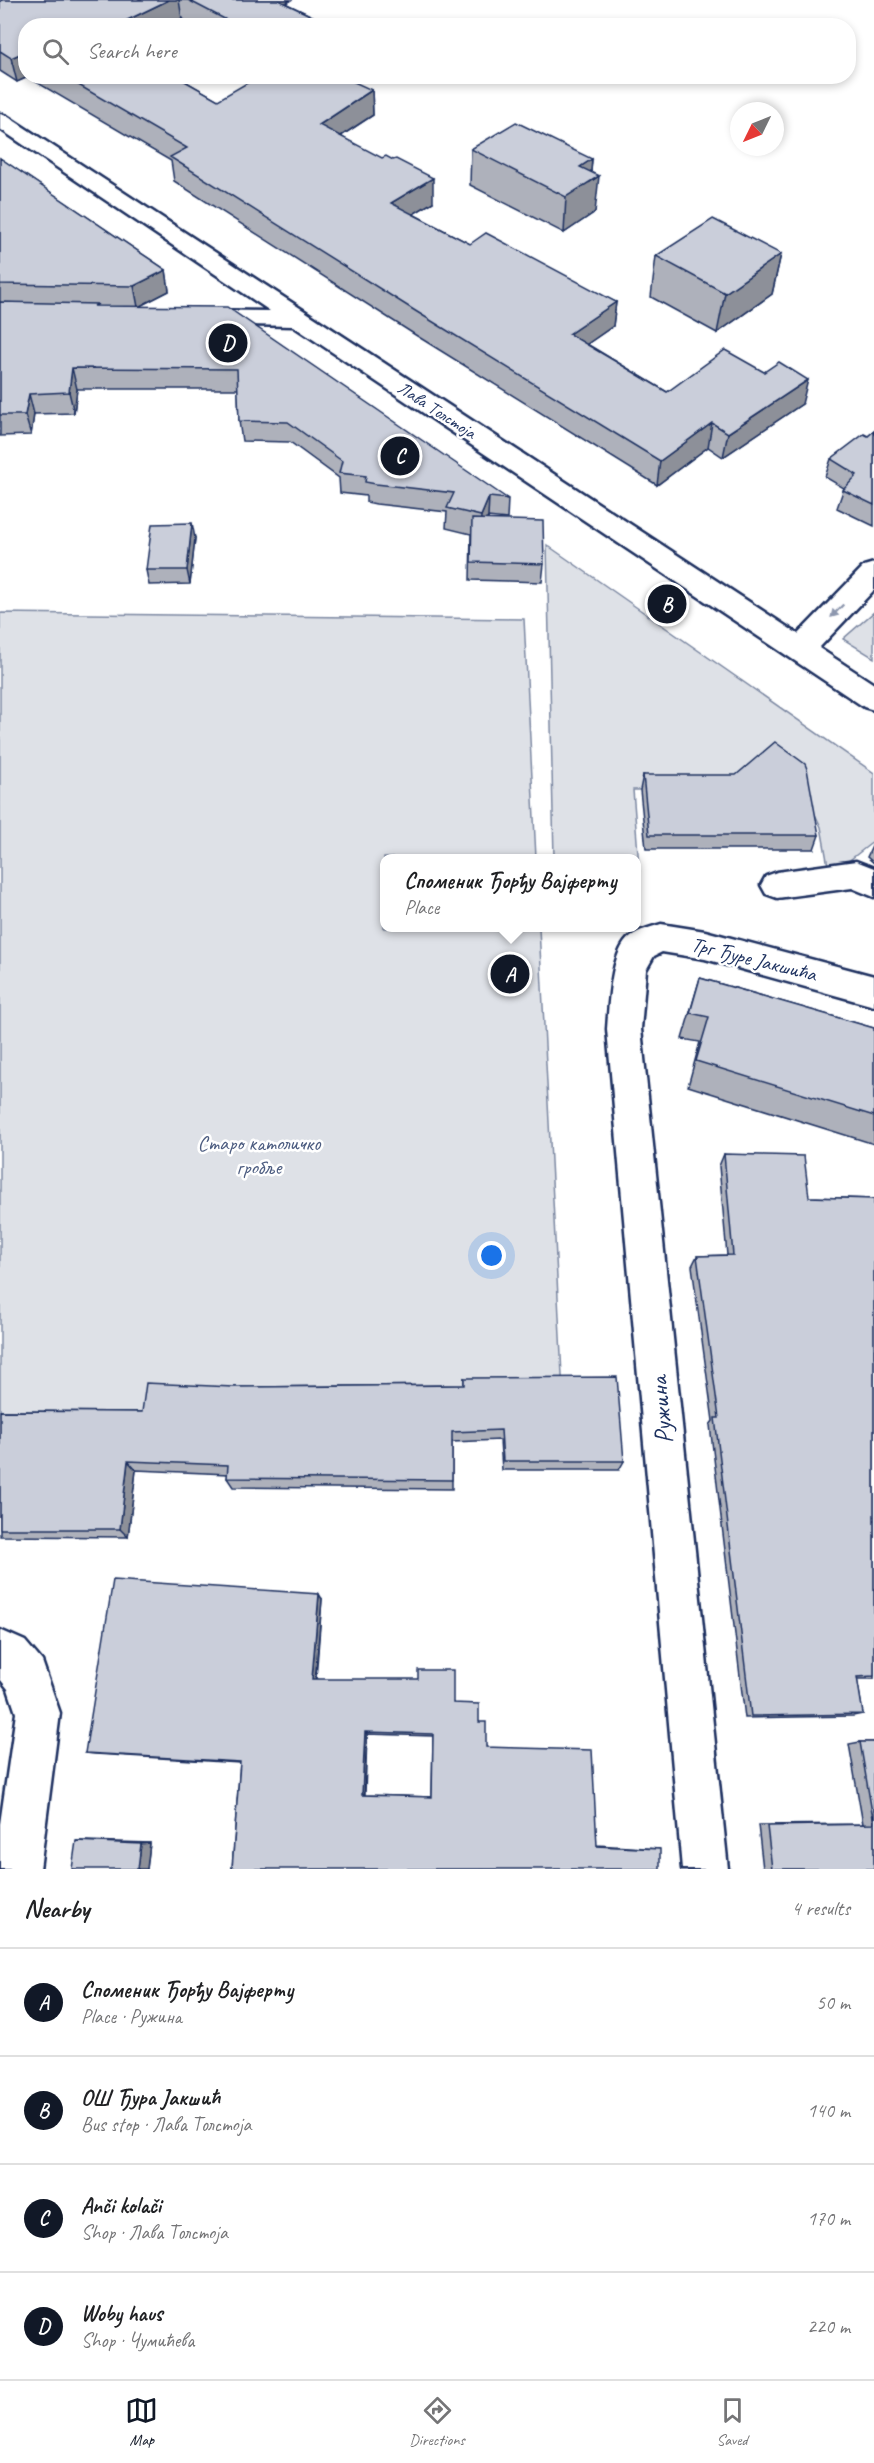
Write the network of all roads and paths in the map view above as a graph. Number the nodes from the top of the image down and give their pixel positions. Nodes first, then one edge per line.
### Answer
1 (0, 120) edge
2 (178, 316) edge
3 (296, 319) junction
4 (874, 573) edge
5 (800, 650) junction
6 (874, 699) edge
7 (874, 884) edge
8 (777, 885) dead end
9 (637, 952) joint
10 (874, 991) edge
11 (0, 1652) edge
12 (16, 1869) edge
13 (705, 1869) edge

1 - 3 street, Лава Толстоја
2 - 3 street
3 - 5 street, Лава Толстоја
4 -> 5 street
5 - 6 street, Лава Толстоја
7 - 8 street
9 - 10 street, Трг Ђуре Јакшића
9 - 13 street, Ружина
11 - 12 street

